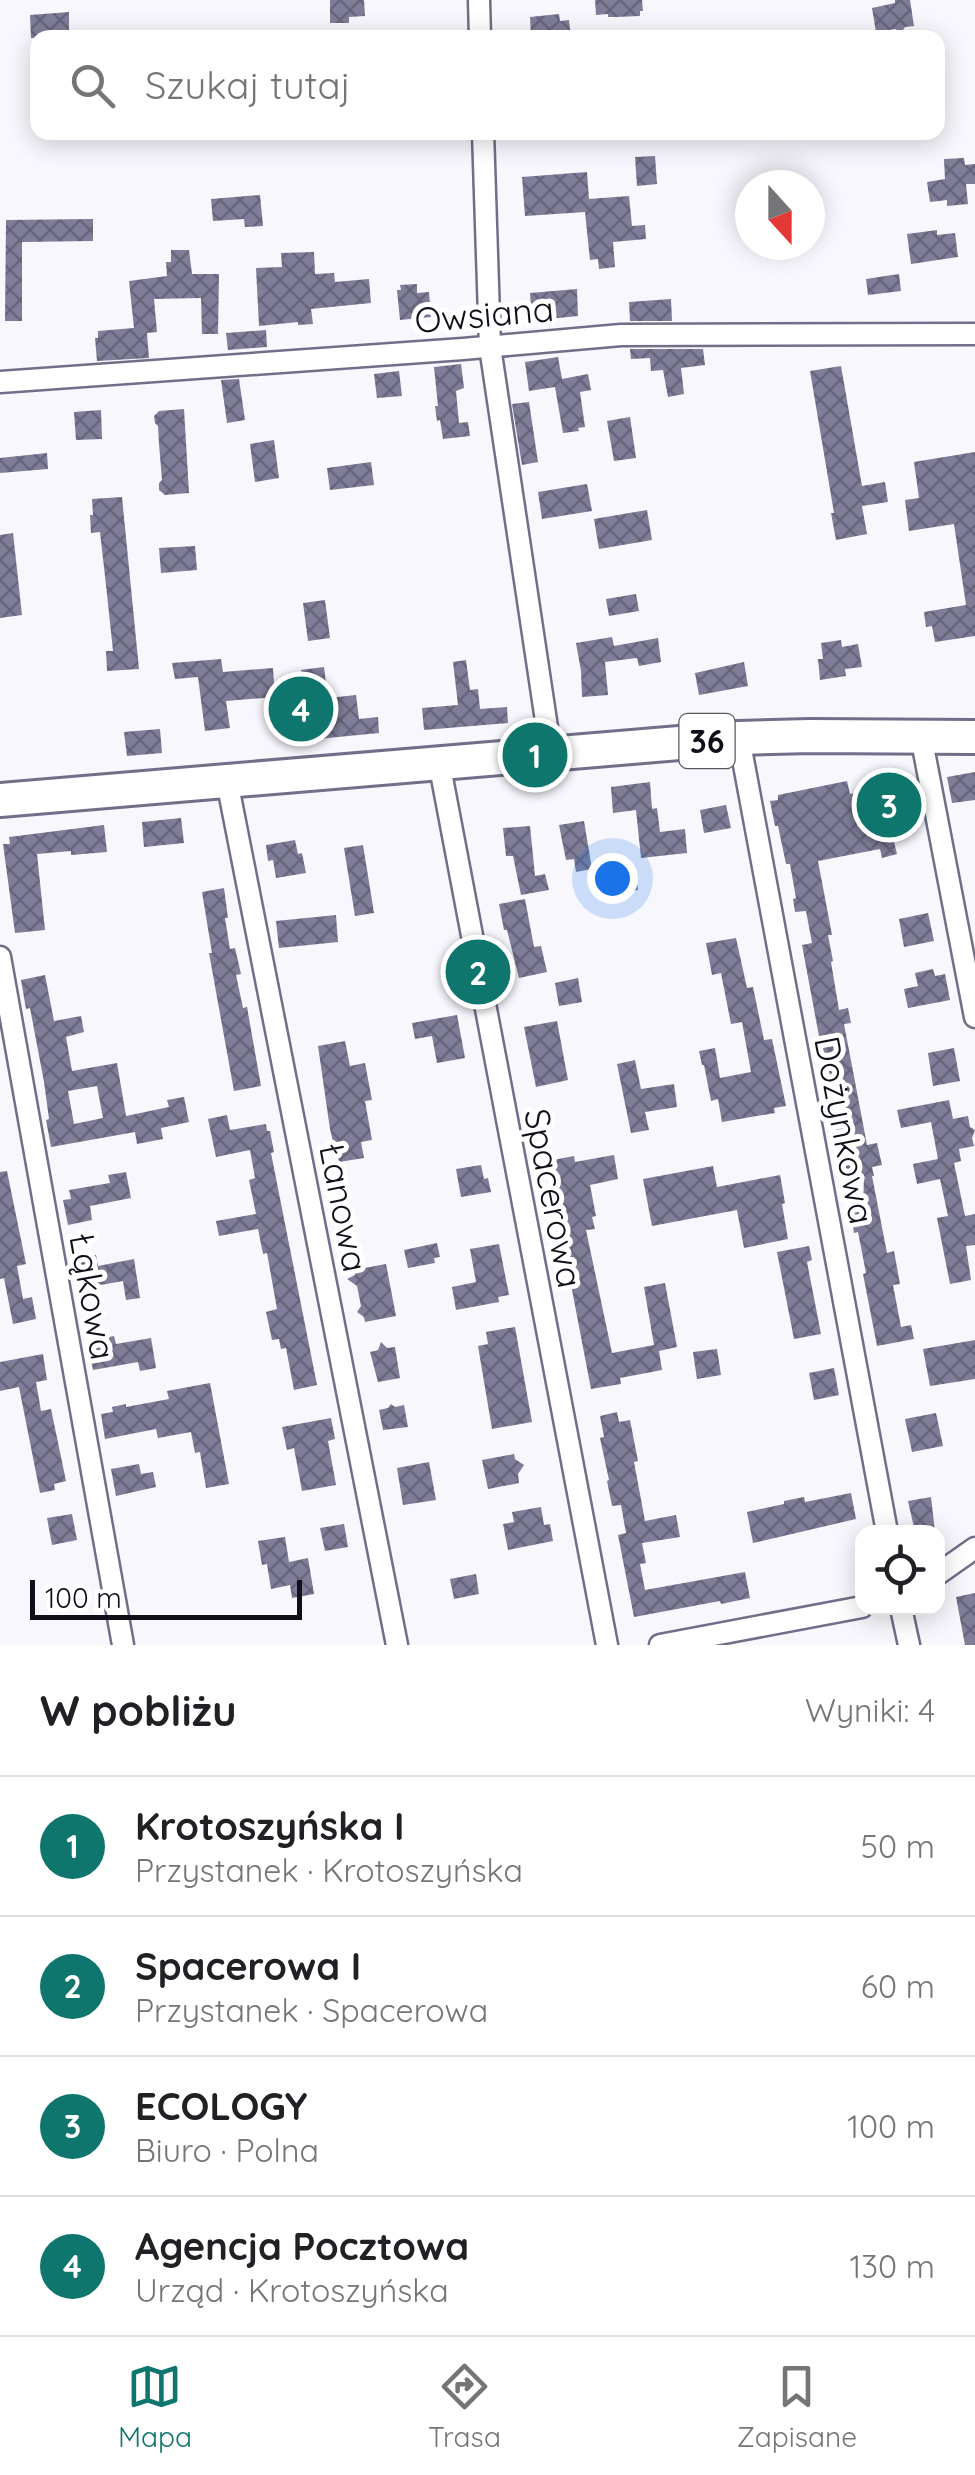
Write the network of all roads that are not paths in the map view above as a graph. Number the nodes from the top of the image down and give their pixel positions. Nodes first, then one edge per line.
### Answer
1 (479, 0) edge
2 (480, 30) edge
3 (484, 140) edge
4 (975, 334) edge
5 (490, 347) junction
6 (0, 382) edge
7 (921, 736) junction
8 (975, 737) edge
9 (739, 738) junction
10 (551, 754) junction
11 (439, 762) junction
12 (226, 781) junction
13 (0, 800) edge
14 (0, 958) edge
15 (975, 1017) edge
16 (887, 1525) edge
17 (975, 1548) edge
18 (945, 1569) edge
19 (855, 1608) edge
20 (903, 1615) edge
21 (123, 1645) edge
22 (397, 1645) edge
23 (607, 1645) edge
24 (660, 1645) edge
25 (908, 1645) edge

1 - 2 street
3 - 5 street
4 - 5 street, Owsiana
5 - 6 street, Owsiana
5 - 10 street
7 - 8 main road, 36
7 - 9 main road, 36
7 - 15 street
9 - 10 main road, 36
9 - 16 street, Dożynkowa
10 - 11 main road, 36
11 - 12 main road, 36
11 - 23 street, Spacerowa
12 - 13 main road, 36
12 - 22 street, Łanowa
14 - 21 street, Łąkowa
17 - 18 street
19 - 24 street
20 - 25 street

